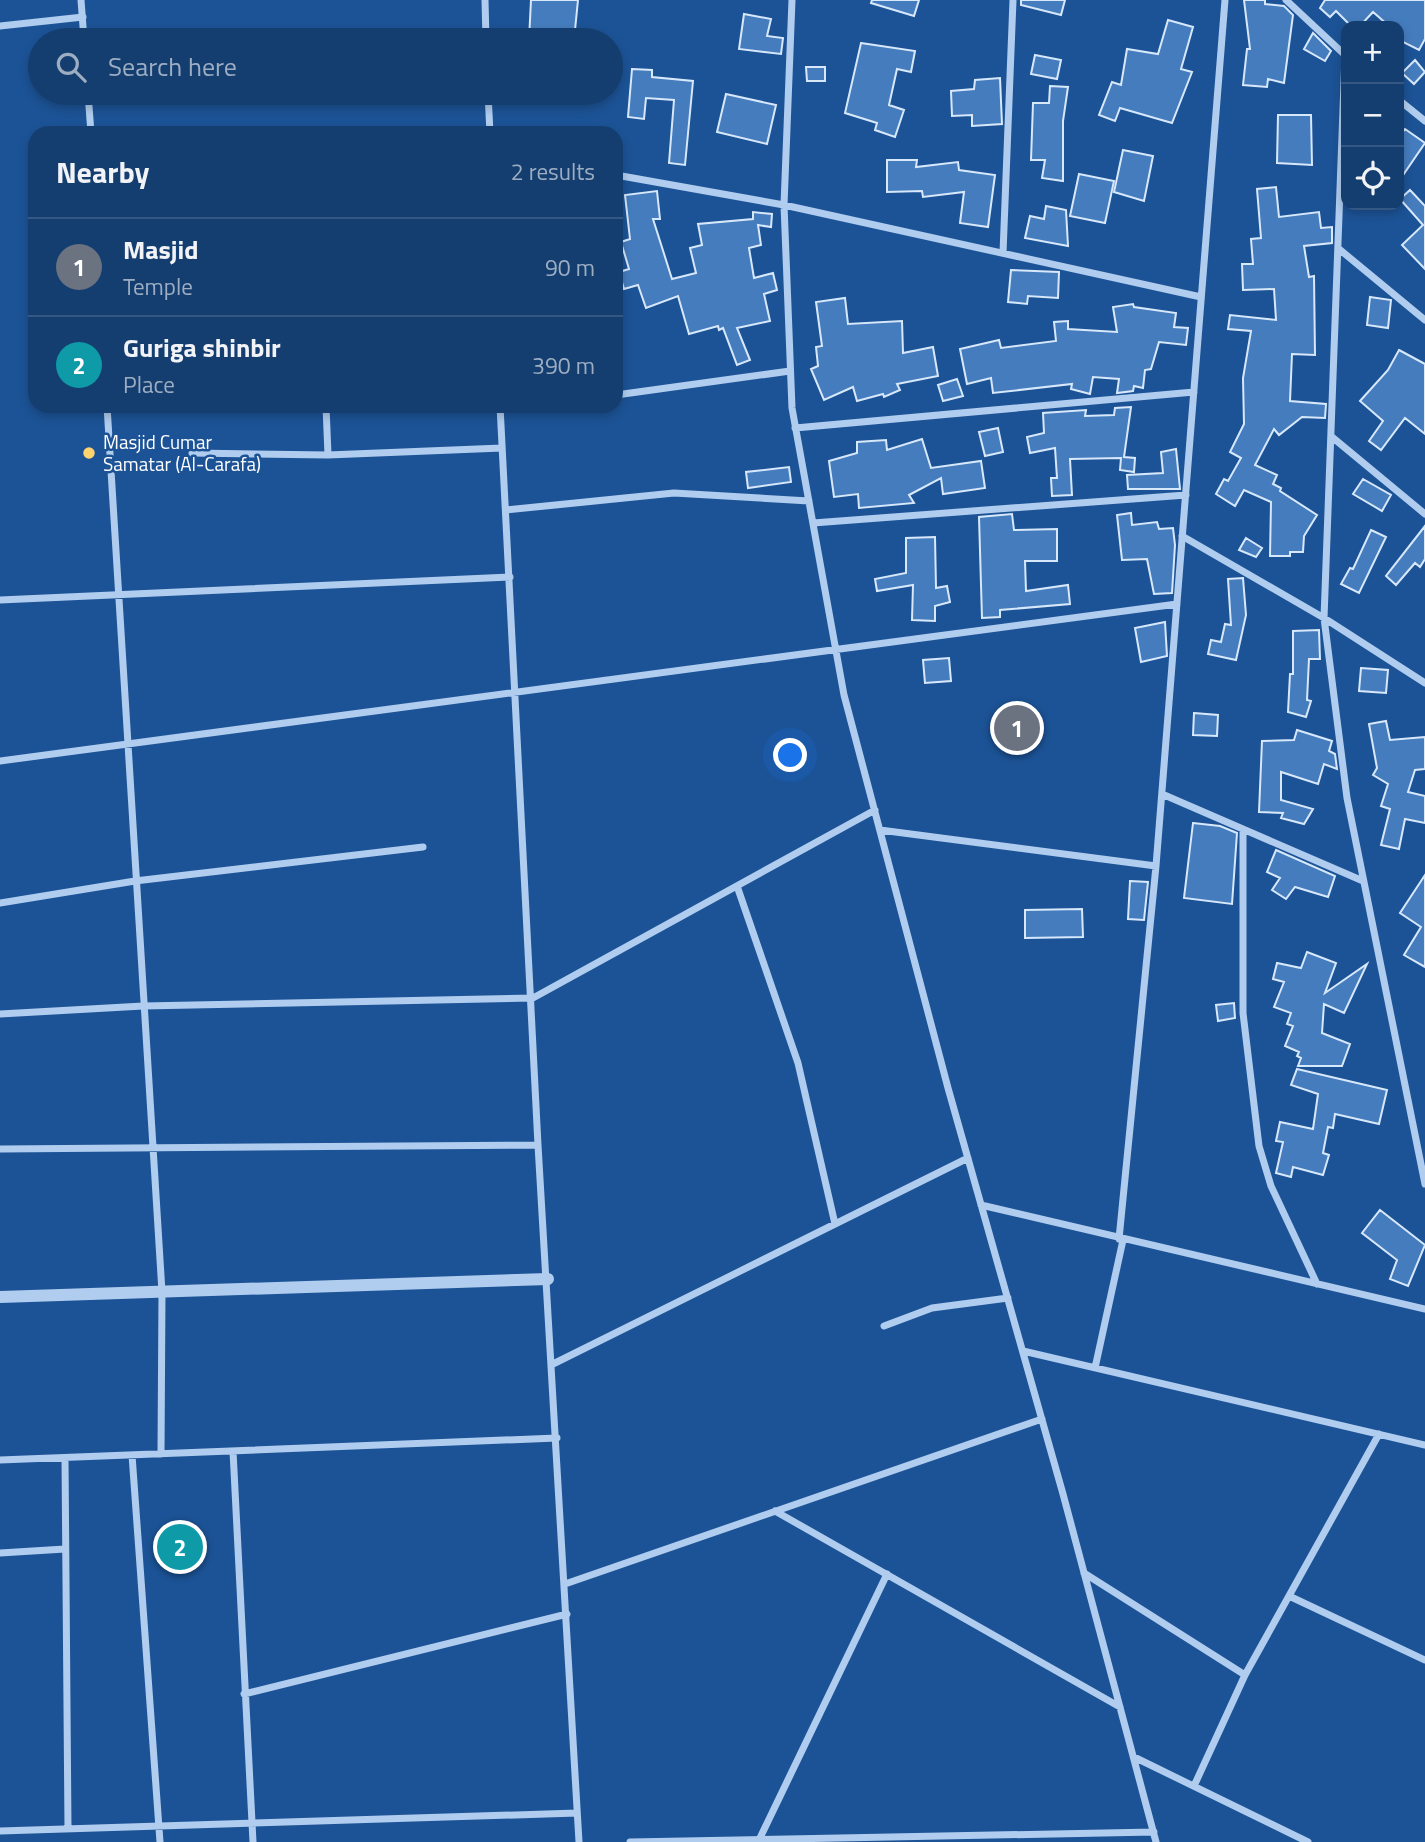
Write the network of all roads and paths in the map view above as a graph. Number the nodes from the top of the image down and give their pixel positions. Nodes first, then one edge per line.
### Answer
1 (81, 0) edge
2 (485, 0) edge
3 (792, 0) edge
4 (1013, 0) edge
5 (1222, 0) edge
6 (1286, 0) edge
7 (83, 17) junction
8 (0, 26) edge
9 (83, 28) edge
10 (486, 28) edge
11 (1341, 50) edge
12 (1345, 84) edge
13 (1404, 104) edge
14 (89, 105) edge
15 (489, 105) edge
16 (1425, 121) edge
17 (90, 126) edge
18 (490, 126) edge
19 (623, 176) edge
20 (784, 205) junction
21 (1339, 249) junction
22 (1003, 253) junction
23 (1201, 297) junction
24 (1425, 320) edge
25 (790, 371) junction
26 (1194, 392) junction
27 (623, 394) edge
28 (107, 413) edge
29 (326, 413) edge
30 (501, 413) edge
31 (795, 428) junction
32 (1332, 437) junction
33 (502, 448) junction
34 (192, 453) dead end
35 (328, 455) junction
36 (1186, 495) junction
37 (809, 500) junction
38 (506, 510) junction
39 (1425, 514) edge
40 (813, 523) junction
41 (1182, 537) junction
42 (510, 577) junction
43 (118, 594) junction
44 (0, 600) edge
45 (1177, 604) junction
46 (1324, 618) junction
47 (836, 650) junction
48 (1425, 683) edge
49 (516, 690) junction
50 (126, 744) junction
51 (0, 761) edge
52 (1162, 794) junction
53 (875, 810) junction
54 (1243, 829) junction
55 (880, 830) junction
56 (422, 847) dead end
57 (1156, 866) junction
58 (1363, 880) junction
59 (135, 881) junction
60 (737, 886) junction
61 (0, 903) edge
62 (533, 998) junction
63 (143, 1006) junction
64 (0, 1014) edge
65 (538, 1145) junction
66 (0, 1149) edge
67 (152, 1149) junction
68 (968, 1158) junction
69 (1425, 1184) edge
70 (981, 1205) junction
71 (835, 1224) junction
72 (1121, 1239) junction
73 (548, 1279) junction
74 (1317, 1284) junction
75 (162, 1292) junction
76 (0, 1297) edge
77 (1008, 1298) junction
78 (1425, 1309) edge
79 (884, 1326) dead end
80 (1023, 1351) junction
81 (553, 1364) junction
82 (1095, 1368) junction
83 (1042, 1419) junction
84 (1379, 1434) junction
85 (557, 1438) junction
86 (1425, 1445) edge
87 (233, 1451) junction
88 (161, 1454) junction
89 (132, 1455) junction
90 (65, 1458) junction
91 (0, 1461) edge
92 (775, 1511) junction
93 (65, 1549) junction
94 (0, 1553) edge
95 (1084, 1573) junction
96 (887, 1574) junction
97 (565, 1584) junction
98 (1289, 1596) junction
99 (566, 1614) junction
100 (1425, 1660) edge
101 (1245, 1675) junction
102 (244, 1694) junction
103 (1120, 1707) junction
104 (1134, 1757) junction
105 (1194, 1786) junction
106 (578, 1813) junction
107 (251, 1823) junction
108 (159, 1826) junction
109 (68, 1829) junction
110 (0, 1831) edge
111 (1154, 1832) junction
112 (1030, 1838) edge
113 (759, 1840) junction
114 (160, 1842) edge
115 (253, 1842) edge
116 (579, 1842) edge
117 (630, 1842) edge
118 (1156, 1842) edge
119 (1308, 1842) edge

1 - 7 street
2 - 10 street
3 - 20 street
4 - 22 street
5 - 23 street
6 - 11 street
7 - 8 street
7 - 9 street
12 - 21 street
13 - 16 street
14 - 17 street
15 - 18 street
19 - 20 street
20 - 22 street
20 - 25 street
21 - 24 street
21 - 32 street
22 - 23 street
23 - 26 street
25 - 27 street
25 - 31 street
26 - 31 street
26 - 36 street
28 - 43 street
29 - 35 street
30 - 33 street
31 - 37 street
32 - 39 street
32 - 46 street
33 - 35 street
33 - 38 street
34 - 35 street
36 - 40 street
36 - 41 street
37 - 38 street
37 - 40 street
38 - 42 street
40 - 47 street
41 - 45 street
41 - 46 street
42 - 43 street
42 - 49 street
43 - 44 street
43 - 50 street
45 - 47 street
45 - 52 street
46 - 48 street
46 - 58 street
47 - 49 street
47 - 53 street
49 - 50 street
49 - 62 street
50 - 51 street
50 - 59 street
52 - 54 street
52 - 57 street
53 - 55 street
53 - 60 street
54 - 58 street
54 - 74 street
55 - 57 street
55 - 68 street
56 - 59 street
57 - 72 street
58 - 69 street
59 - 61 street
59 - 63 street
60 - 62 street
60 - 71 street
62 - 63 street
62 - 65 street
63 - 64 street
63 - 67 street
65 - 67 street
65 - 73 street
66 - 67 street
67 - 75 street
68 - 70 street
68 - 71 street
70 - 72 street
70 - 77 street
71 - 81 street
72 - 74 street
72 - 82 street
73 - 75 street
73 - 81 street
74 - 78 street
75 - 76 street
75 - 88 street
77 - 79 street
77 - 80 street
80 - 82 street
80 - 83 street
81 - 85 street
82 - 84 street
83 - 92 street
83 - 95 street
84 - 86 street
84 - 98 street
85 - 87 street
85 - 97 street
87 - 88 street
87 - 102 street
88 - 89 street
89 - 90 street
89 - 108 street
90 - 91 street
90 - 93 street
92 - 96 street
92 - 97 street
93 - 94 street
93 - 109 street
95 - 101 street
95 - 103 street
96 - 103 street
96 - 113 street
97 - 99 street
98 - 100 street
98 - 101 street
99 - 102 street
99 - 106 street
101 - 105 street
102 - 107 street
103 - 104 street
104 - 105 street
104 - 111 street
105 - 119 street
106 - 107 street
106 - 116 street
107 - 108 street
107 - 115 street
108 - 109 street
108 - 114 street
109 - 110 street
111 - 112 street
111 - 118 street
112 - 113 street
113 - 117 street

